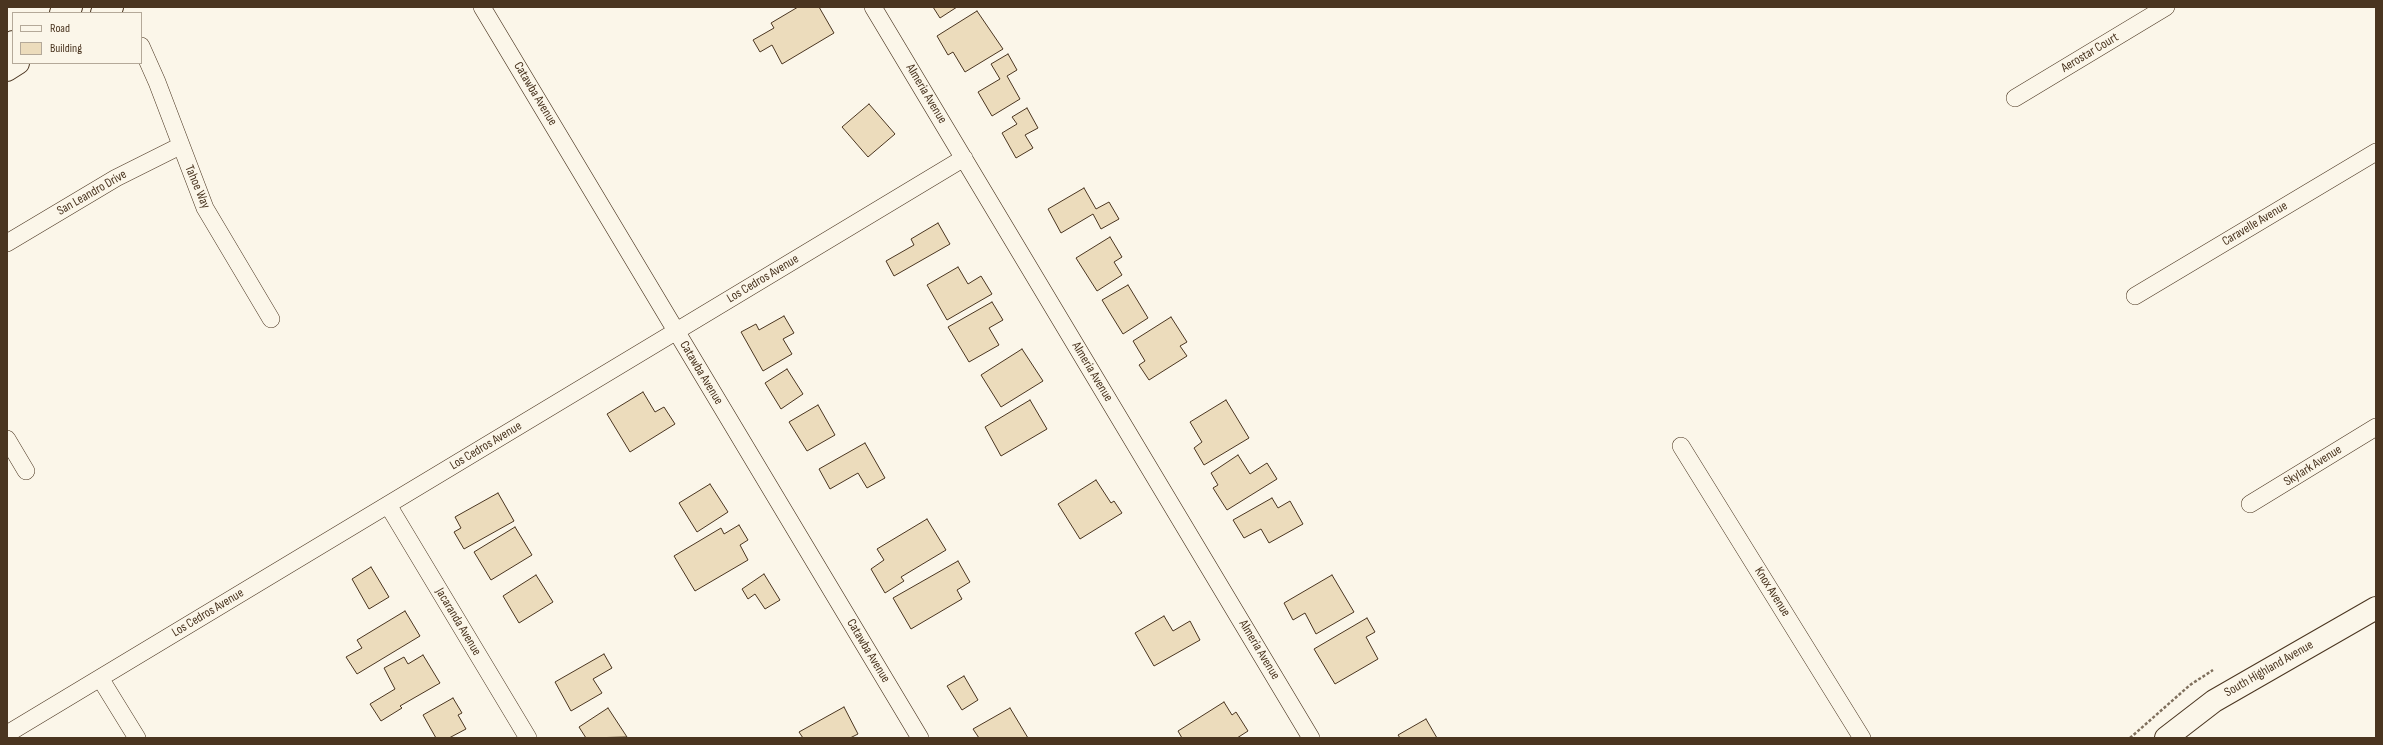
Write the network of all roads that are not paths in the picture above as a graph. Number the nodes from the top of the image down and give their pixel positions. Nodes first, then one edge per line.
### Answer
1 (482, 7) edge
2 (873, 7) edge
3 (2166, 7) edge
4 (142, 48) edge
5 (16, 64) edge
6 (7, 70) edge
7 (2015, 98) dead end
8 (180, 146) junction
9 (2376, 152) edge
10 (964, 158) junction
11 (7, 243) edge
12 (2135, 296) dead end
13 (271, 319) dead end
14 (677, 332) junction
15 (2376, 427) edge
16 (7, 439) edge
17 (1681, 446) dead end
18 (26, 471) dead end
19 (2250, 504) dead end
20 (388, 505) junction
21 (2376, 608) edge
22 (100, 678) junction
23 (7, 734) edge
24 (137, 738) edge
25 (528, 738) edge
26 (920, 738) edge
27 (1311, 738) edge
28 (1862, 738) edge
29 (2166, 738) edge

1 - 14 street, Catawba Avenue
2 - 10 street, Almeria Avenue
3 - 7 street, Aerostar Court
4 - 8 street, Tahoe Way
5 - 6 street
8 - 11 street, San Leandro Drive
8 - 13 street, Tahoe Way
9 - 12 street, Caravelle Avenue
10 - 14 street, Los Cedros Avenue
10 - 27 street, Almeria Avenue
14 - 20 street, Los Cedros Avenue
14 - 26 street, Catawba Avenue
15 - 19 street, Skylark Avenue
16 - 18 street
17 - 28 street, Knox Avenue
20 - 22 street, Los Cedros Avenue
20 - 25 street, Jacaranda Avenue
21 - 29 street, South Highland Avenue
22 - 23 street, Los Cedros Avenue
22 - 24 street

